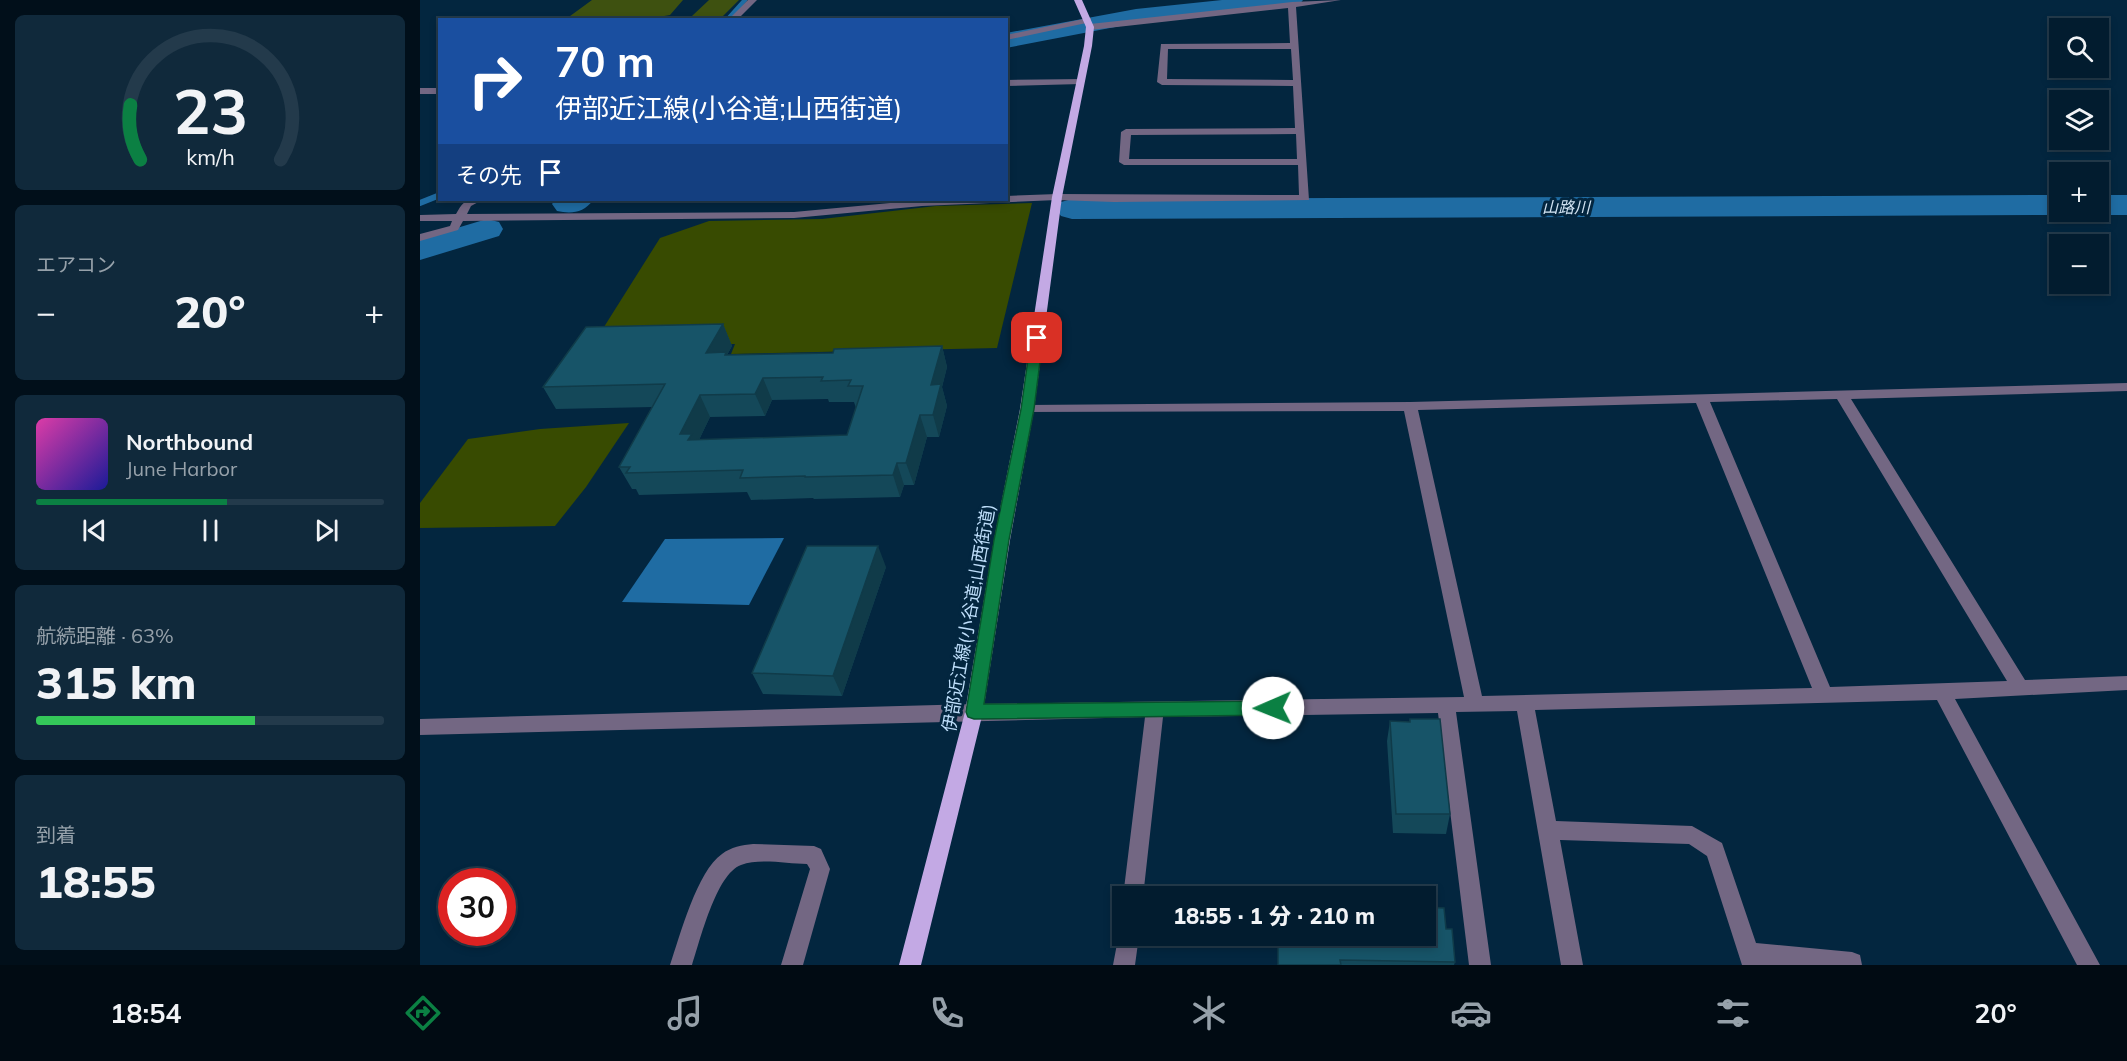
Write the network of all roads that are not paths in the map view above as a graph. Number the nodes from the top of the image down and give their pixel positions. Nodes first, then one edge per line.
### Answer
1 (753, 0) edge
2 (1078, 0) edge
3 (1337, 0) edge
4 (1292, 4) junction
5 (734, 18) edge
6 (1088, 23) junction
7 (1008, 38) edge
8 (1295, 46) junction
9 (1081, 81) junction
10 (1297, 82) junction
11 (1008, 83) edge
12 (420, 91) edge
13 (438, 91) edge
14 (1300, 131) junction
15 (1302, 162) junction
16 (1057, 197) junction
17 (1008, 199) edge
18 (474, 201) edge
19 (966, 201) edge
20 (862, 204) edge
21 (459, 217) junction
22 (420, 218) edge
23 (420, 238) edge
24 (2127, 387) edge
25 (1841, 394) junction
26 (1701, 398) junction
27 (1410, 406) junction
28 (1027, 409) junction
29 (2127, 683) edge
30 (2021, 689) junction
31 (1942, 692) junction
32 (1824, 694) junction
33 (1525, 703) junction
34 (1475, 704) junction
35 (1446, 705) junction
36 (1155, 709) junction
37 (974, 712) junction
38 (420, 727) edge
39 (1548, 830) junction
40 (1134, 886) edge
41 (1127, 946) edge
42 (1751, 959) edge
43 (1852, 963) dead end
44 (681, 965) edge
45 (792, 965) edge
46 (910, 965) edge
47 (1124, 965) edge
48 (1480, 965) edge
49 (1572, 965) edge
50 (2089, 965) edge

1 - 5 street
2 - 6 main road
3 - 4 street
4 - 6 street
4 - 8 street
6 - 7 street
6 - 9 main road, 伊部近江線(小谷道;山西街道)
8 - 10 street
8 - 10 street
9 - 11 street
9 - 16 main road, 伊部近江線(小谷道;山西街道)
10 - 14 street
12 - 13 street
14 - 15 street
14 - 15 street
15 - 16 street
16 - 17 street
16 - 28 main road, 伊部近江線(小谷道;山西街道)
18 - 21 street
19 - 20 street
20 - 21 street
21 - 22 street
21 - 23 street
24 - 25 street
25 - 26 street
25 - 30 street
26 - 27 street
26 - 32 street
27 - 28 street
27 - 34 street
28 - 37 main road, 伊部近江線(小谷道;山西街道)
29 - 30 street
30 - 31 street
31 - 32 street
31 - 50 street
32 - 33 street
33 - 34 street
33 - 39 street
34 - 35 street
35 - 36 street
35 - 48 street
36 - 37 street
36 - 40 street
37 - 38 street
37 - 46 main road, 伊部近江線(小谷道;山西街道)
39 - 42 street
39 - 49 street
41 - 47 street
42 - 43 street
44 - 45 street

